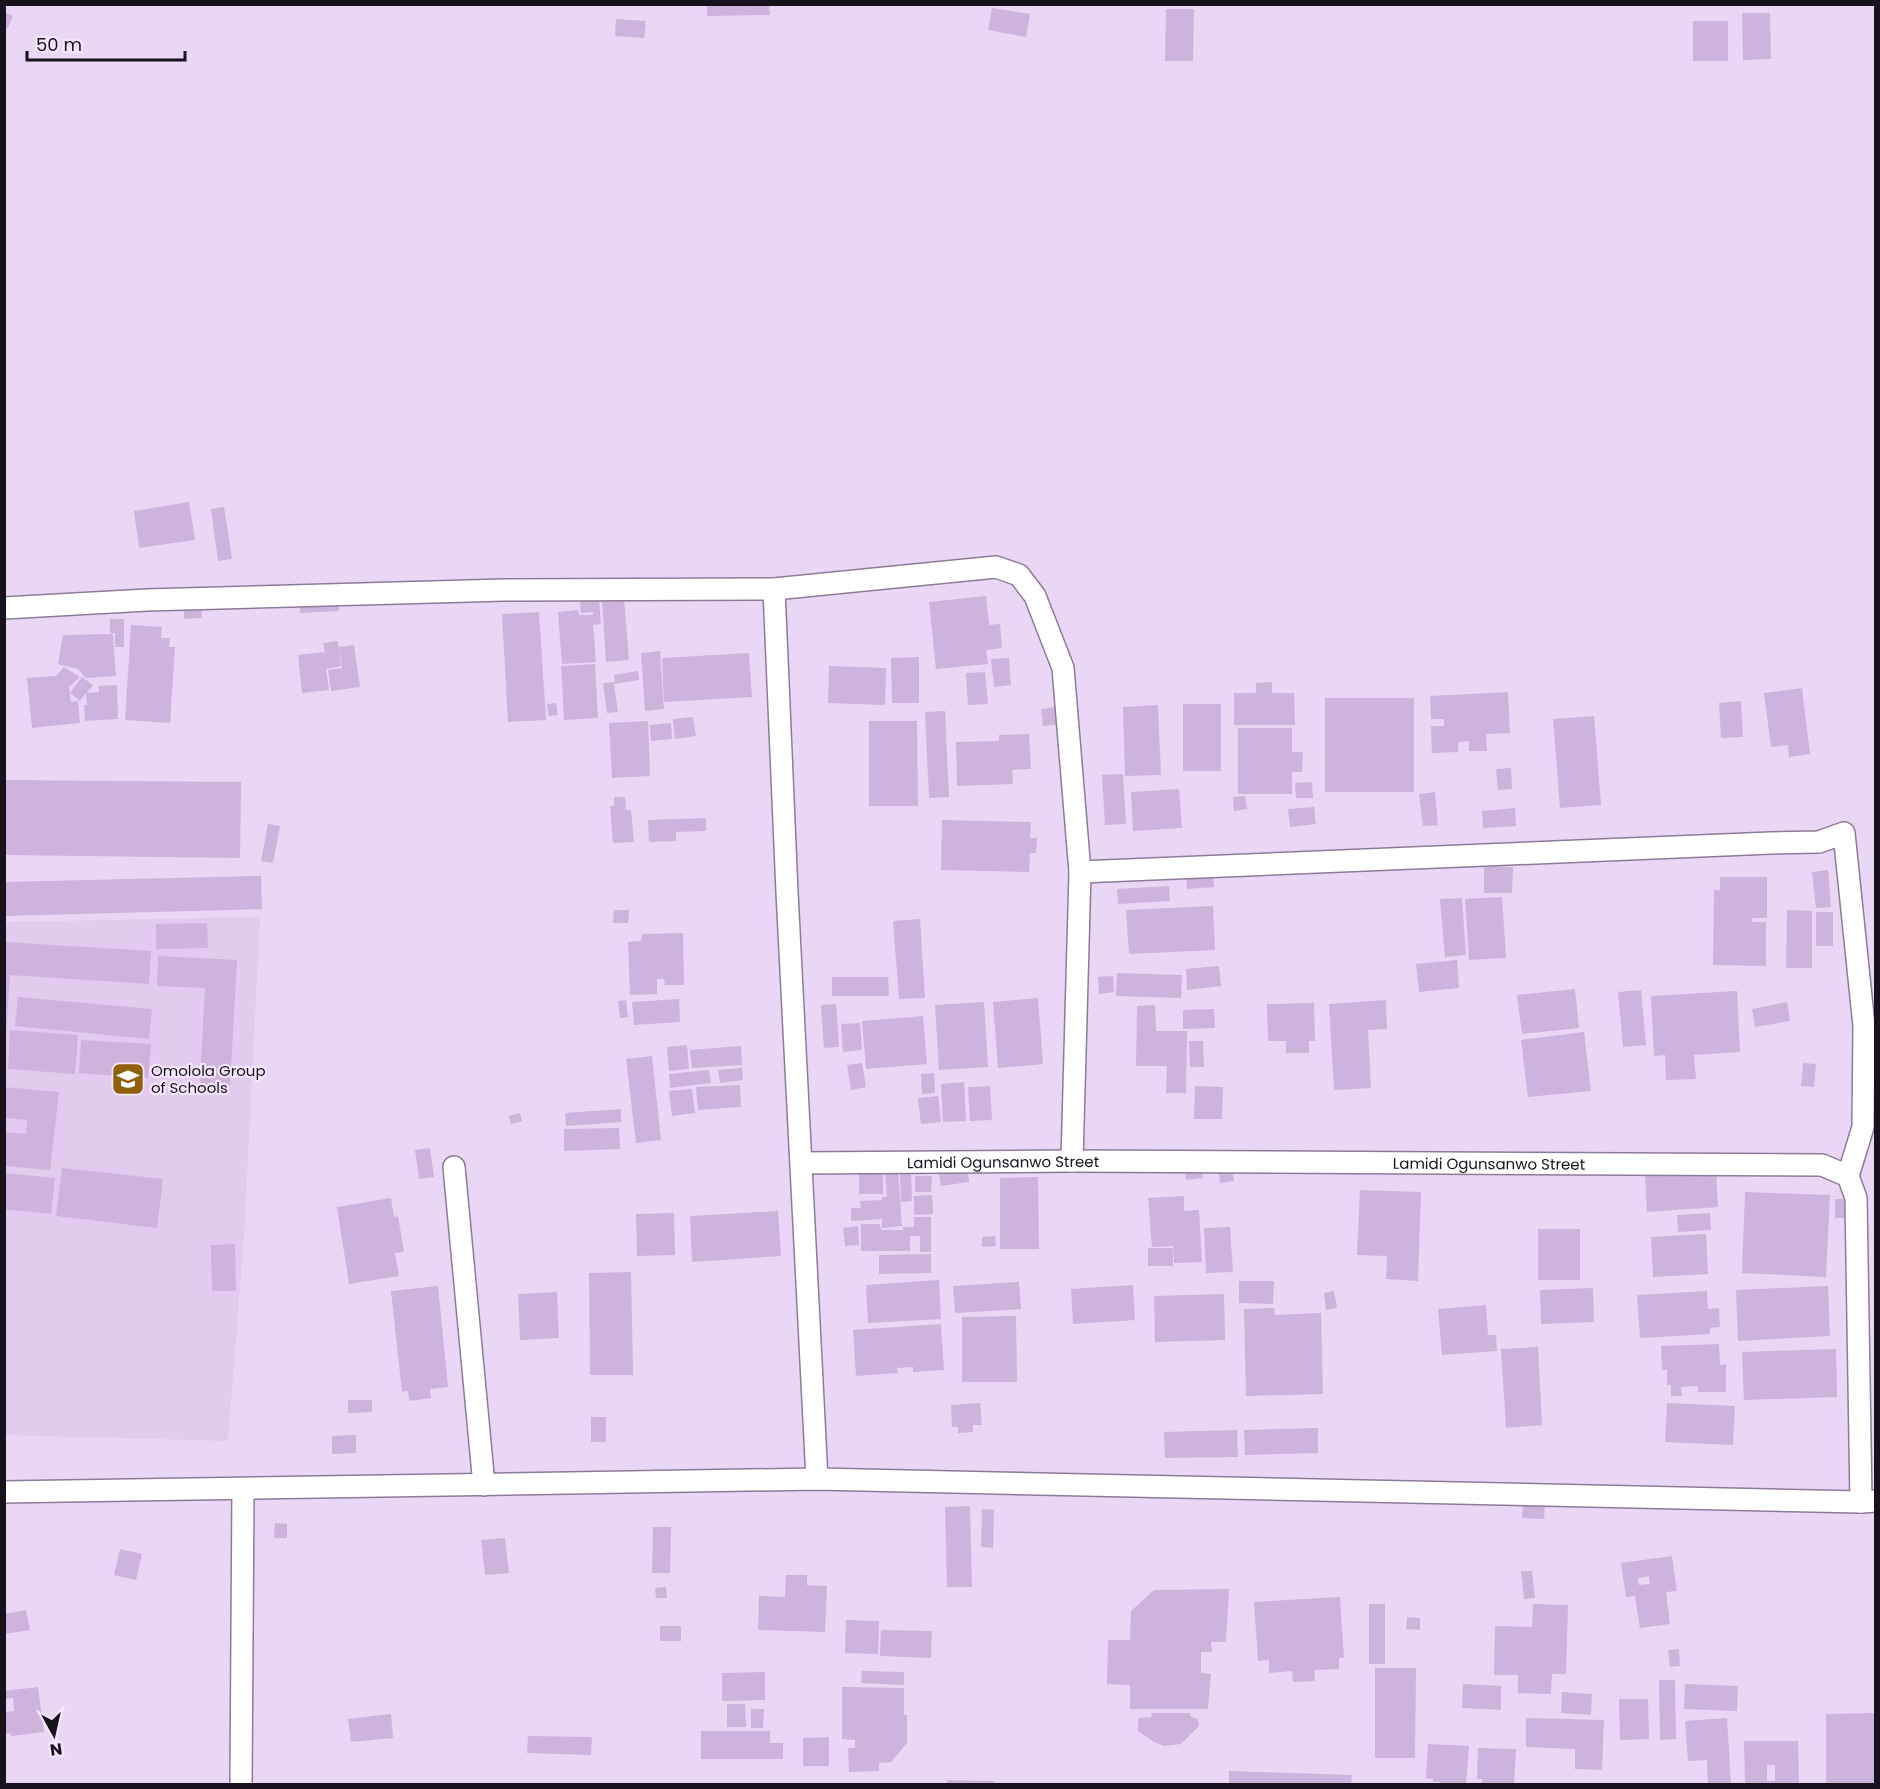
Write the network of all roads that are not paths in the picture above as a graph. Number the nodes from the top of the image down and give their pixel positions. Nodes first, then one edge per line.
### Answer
1 (774, 589) junction
2 (4, 608) edge
3 (1080, 872) junction
4 (1072, 1161) junction
5 (801, 1163) junction
6 (454, 1167) dead end
7 (1848, 1176) junction
8 (817, 1479) junction
9 (484, 1485) junction
10 (243, 1488) junction
11 (4, 1492) edge
12 (1868, 1502) edge
13 (241, 1785) edge

1 - 2 street
1 - 3 street
1 - 5 street
3 - 4 street
3 - 7 street
4 - 5 street, Lamidi Ogunsanwo Street
4 - 7 street, Lamidi Ogunsanwo Street
5 - 8 street
6 - 9 street
7 - 12 street
8 - 9 street
8 - 12 street
9 - 10 street
10 - 11 street
10 - 13 street

